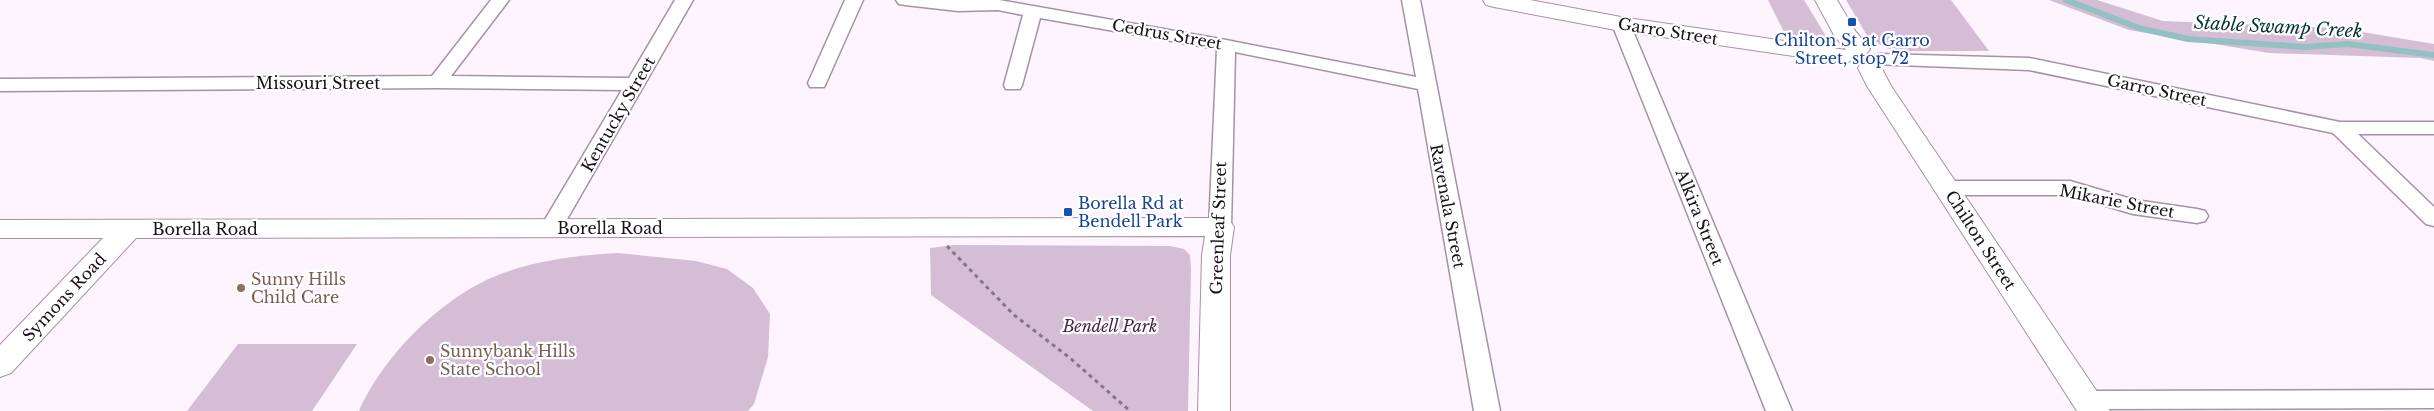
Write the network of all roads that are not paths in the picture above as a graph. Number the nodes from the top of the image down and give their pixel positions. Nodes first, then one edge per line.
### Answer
1 (500, 0) edge
2 (684, 0) edge
3 (854, 0) edge
4 (905, 0) edge
5 (1411, 0) edge
6 (1494, 0) edge
7 (1826, 0) edge
8 (1033, 10) junction
9 (1621, 24) junction
10 (1226, 45) junction
11 (1863, 58) junction
12 (437, 82) junction
13 (817, 83) dead end
14 (636, 84) junction
15 (0, 85) edge
16 (1013, 85) dead end
17 (1426, 85) junction
18 (2340, 128) junction
19 (2434, 128) edge
20 (1947, 188) junction
21 (2196, 216) dead end
22 (2434, 219) edge
23 (1220, 227) junction
24 (551, 228) junction
25 (0, 229) edge
26 (128, 229) junction
27 (0, 365) edge
28 (2434, 400) edge
29 (2091, 406) edge
30 (1214, 411) edge
31 (1487, 411) edge
32 (1779, 411) edge

1 - 12 street
2 - 14 street, Kentucky Street
3 - 13 street
4 - 8 street, Cedrus Street
5 - 17 street, Ravenala Street
6 - 9 street, Garro Street
7 - 11 street, Chilton Street
8 - 10 street, Cedrus Street
8 - 16 street
9 - 11 street, Garro Street
9 - 32 street, Alkira Street
10 - 17 street, Cedrus Street
10 - 23 street, Greenleaf Street
11 - 18 street, Garro Street
11 - 20 street, Chilton Street
12 - 14 street, Missouri Street
12 - 15 street, Missouri Street
14 - 24 street, Kentucky Street
17 - 31 street, Ravenala Street
18 - 19 street, Garro Street
18 - 22 street
20 - 21 street, Mikarie Street
20 - 29 street, Chilton Street
23 - 24 street, Borella Road
23 - 30 street, Greenleaf Street
24 - 26 street, Borella Road
25 - 26 street, Borella Road
26 - 27 street, Symons Road
28 - 29 street

